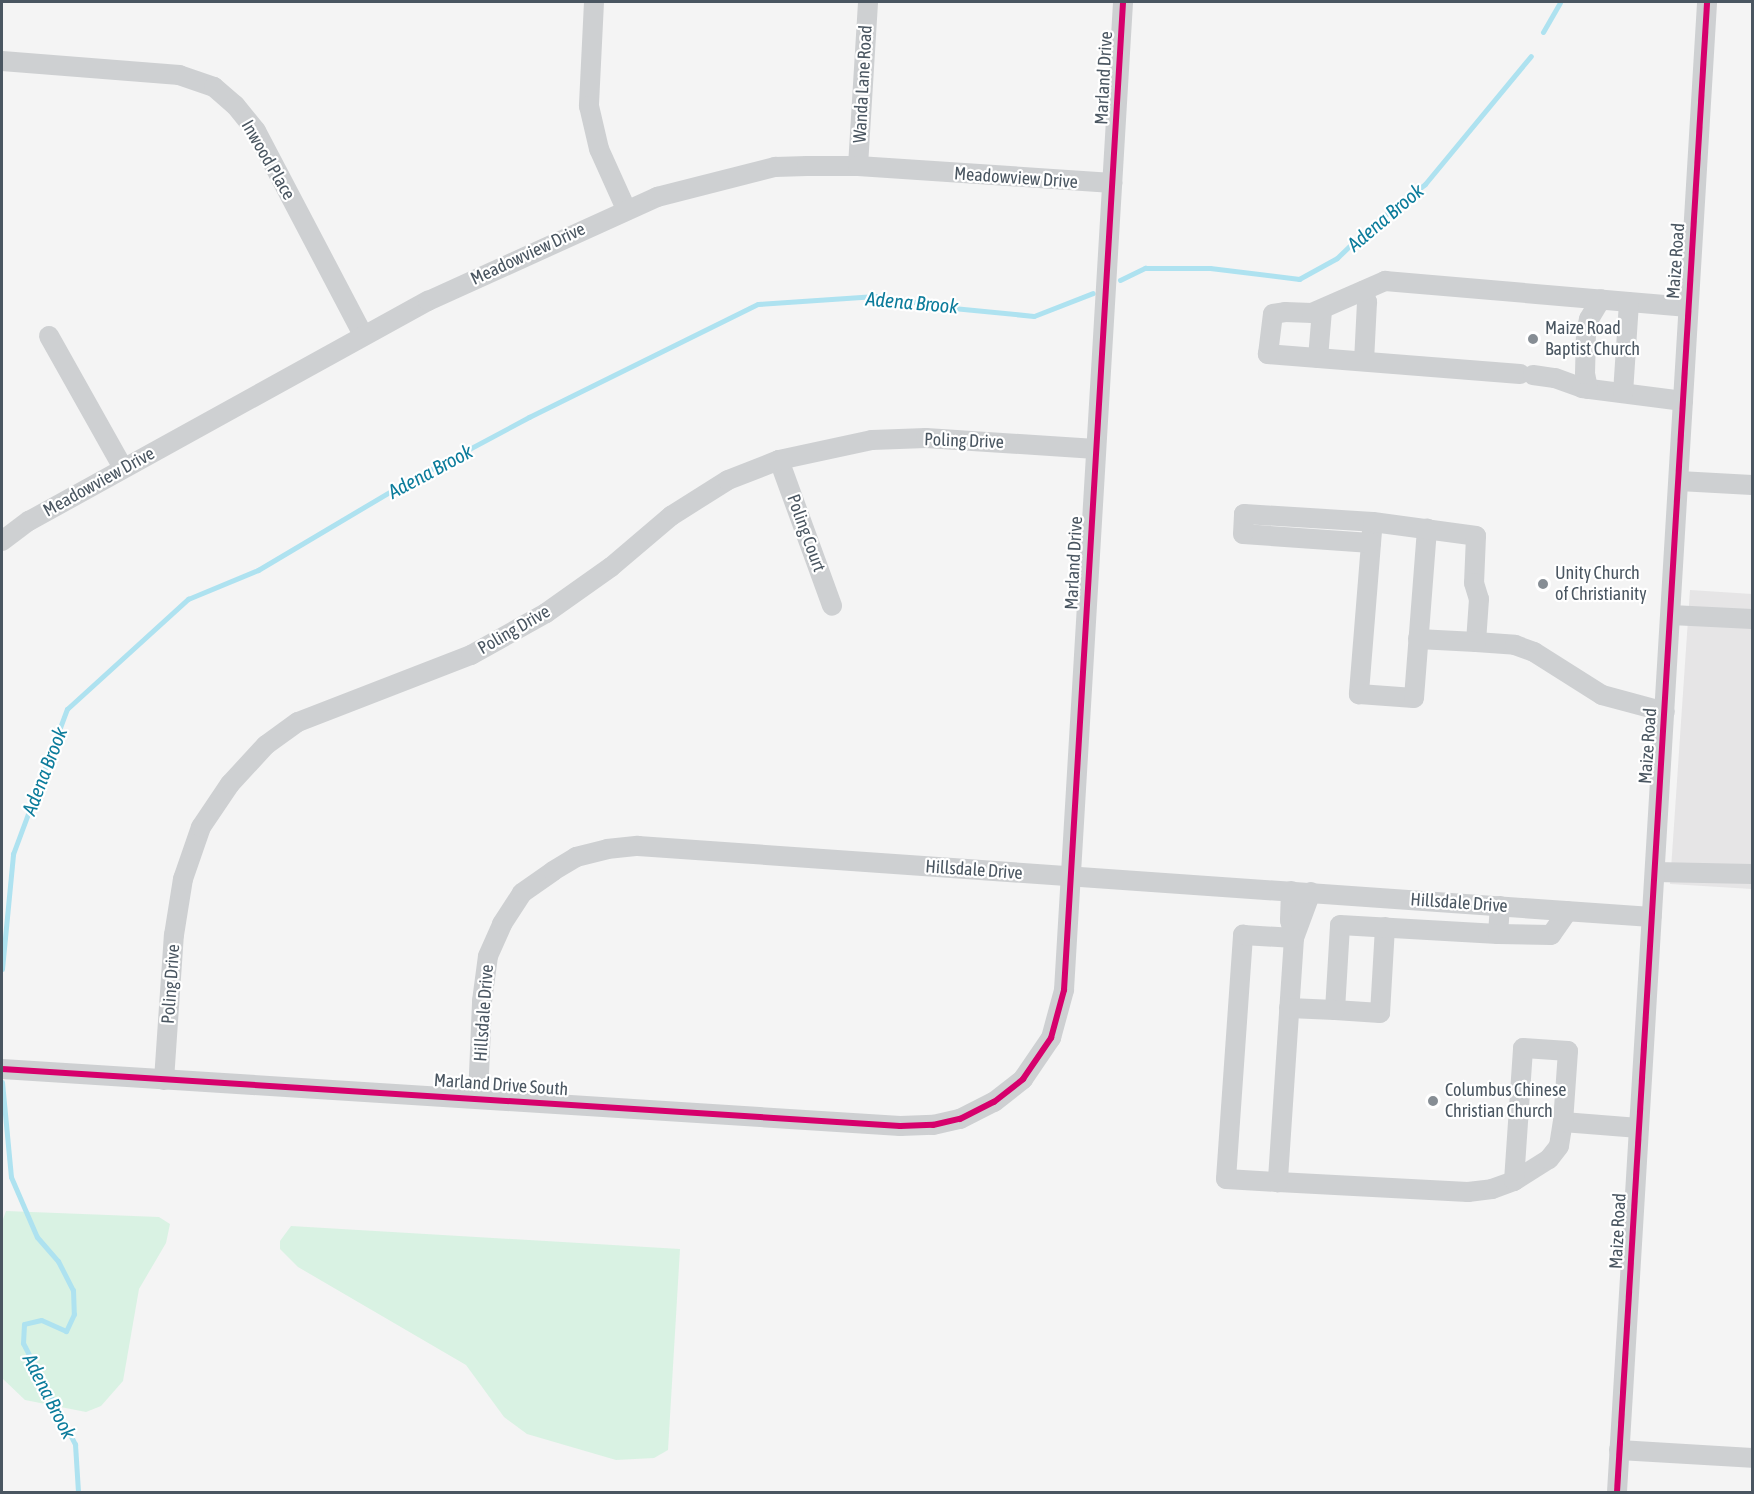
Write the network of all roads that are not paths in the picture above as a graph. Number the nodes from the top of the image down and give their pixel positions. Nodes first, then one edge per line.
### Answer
1 (594, 2) edge
2 (868, 2) edge
3 (1123, 2) edge
4 (1707, 2) edge
5 (2, 61) edge
6 (858, 166) junction
7 (1112, 183) junction
8 (626, 209) junction
9 (1363, 291) junction
10 (1601, 299) junction
11 (1629, 302) junction
12 (1688, 307) junction
13 (1322, 310) junction
14 (363, 335) junction
15 (49, 336) dead end
16 (1318, 358) junction
17 (1364, 361) junction
18 (1588, 389) junction
19 (1623, 393) junction
20 (1683, 400) junction
21 (1096, 449) junction
22 (779, 460) junction
23 (123, 468) junction
24 (1679, 481) junction
25 (1752, 485) edge
26 (1373, 522) junction
27 (1427, 528) junction
28 (2, 541) edge
29 (1371, 543) junction
30 (832, 606) dead end
31 (1671, 615) junction
32 (1752, 619) edge
33 (1418, 639) junction
34 (1476, 642) junction
35 (1665, 712) junction
36 (1655, 872) junction
37 (1752, 874) edge
38 (1070, 877) junction
39 (1291, 891) junction
40 (1311, 892) junction
41 (1373, 897) junction
42 (1500, 906) junction
43 (1568, 911) junction
44 (1652, 917) junction
45 (1378, 927) junction
46 (1498, 934) junction
47 (1294, 938) junction
48 (1289, 1008) junction
49 (1335, 1010) junction
50 (2, 1069) edge
51 (164, 1080) junction
52 (478, 1098) junction
53 (994, 1102) joint
54 (1563, 1122) junction
55 (1639, 1128) junction
56 (1514, 1181) junction
57 (1278, 1182) junction
58 (1619, 1450) junction
59 (1752, 1458) edge
60 (1617, 1492) edge

1 - 8 street
2 - 6 street, Wanda Lane Road
3 - 7 street, Marland Drive
4 - 12 street, Maize Road
5 - 14 street, Inwood Place
6 - 7 street, Meadowview Drive
6 - 8 street, Meadowview Drive
7 - 21 street, Marland Drive
8 - 14 street, Meadowview Drive
9 - 10 street
9 - 13 street
9 - 17 street
10 - 11 street
10 - 18 street
11 - 12 street
11 - 19 street
12 - 20 street, Maize Road
13 - 16 street
13 - 16 street
14 - 23 street, Meadowview Drive
15 - 23 street
16 - 17 street
17 - 18 street
18 - 19 street
19 - 20 street
20 - 24 street, Maize Road
21 - 22 street, Poling Drive
21 - 38 street, Marland Drive
22 - 30 street, Poling Court
22 - 51 street, Poling Drive
23 - 28 street, Meadowview Drive
24 - 25 street
24 - 31 street, Maize Road
26 - 27 street
26 - 29 street
26 - 29 street
27 - 33 street
27 - 34 street
29 - 33 street
31 - 32 street
31 - 35 street, Maize Road
33 - 34 street
34 - 35 street
35 - 36 street, Maize Road
36 - 37 street
36 - 44 street, Maize Road
38 - 39 street, Hillsdale Drive
38 - 52 street, Hillsdale Drive
38 - 53 street, Marland Drive
39 - 40 street, Hillsdale Drive
39 - 47 street
40 - 41 street, Hillsdale Drive
40 - 47 street
41 - 42 street, Hillsdale Drive
41 - 45 street
42 - 43 street, Hillsdale Drive
42 - 46 street
43 - 44 street, Hillsdale Drive
43 - 46 street
44 - 55 street, Maize Road
45 - 46 street
45 - 49 street
45 - 49 street
47 - 48 street
47 - 57 street
48 - 49 street
48 - 57 street
50 - 51 street, Marland Drive South
51 - 52 street, Marland Drive South
52 - 53 street, Marland Drive South
54 - 55 street
54 - 56 street
54 - 56 street
55 - 58 street, Maize Road
56 - 57 street
58 - 59 street
58 - 60 street, Maize Road

